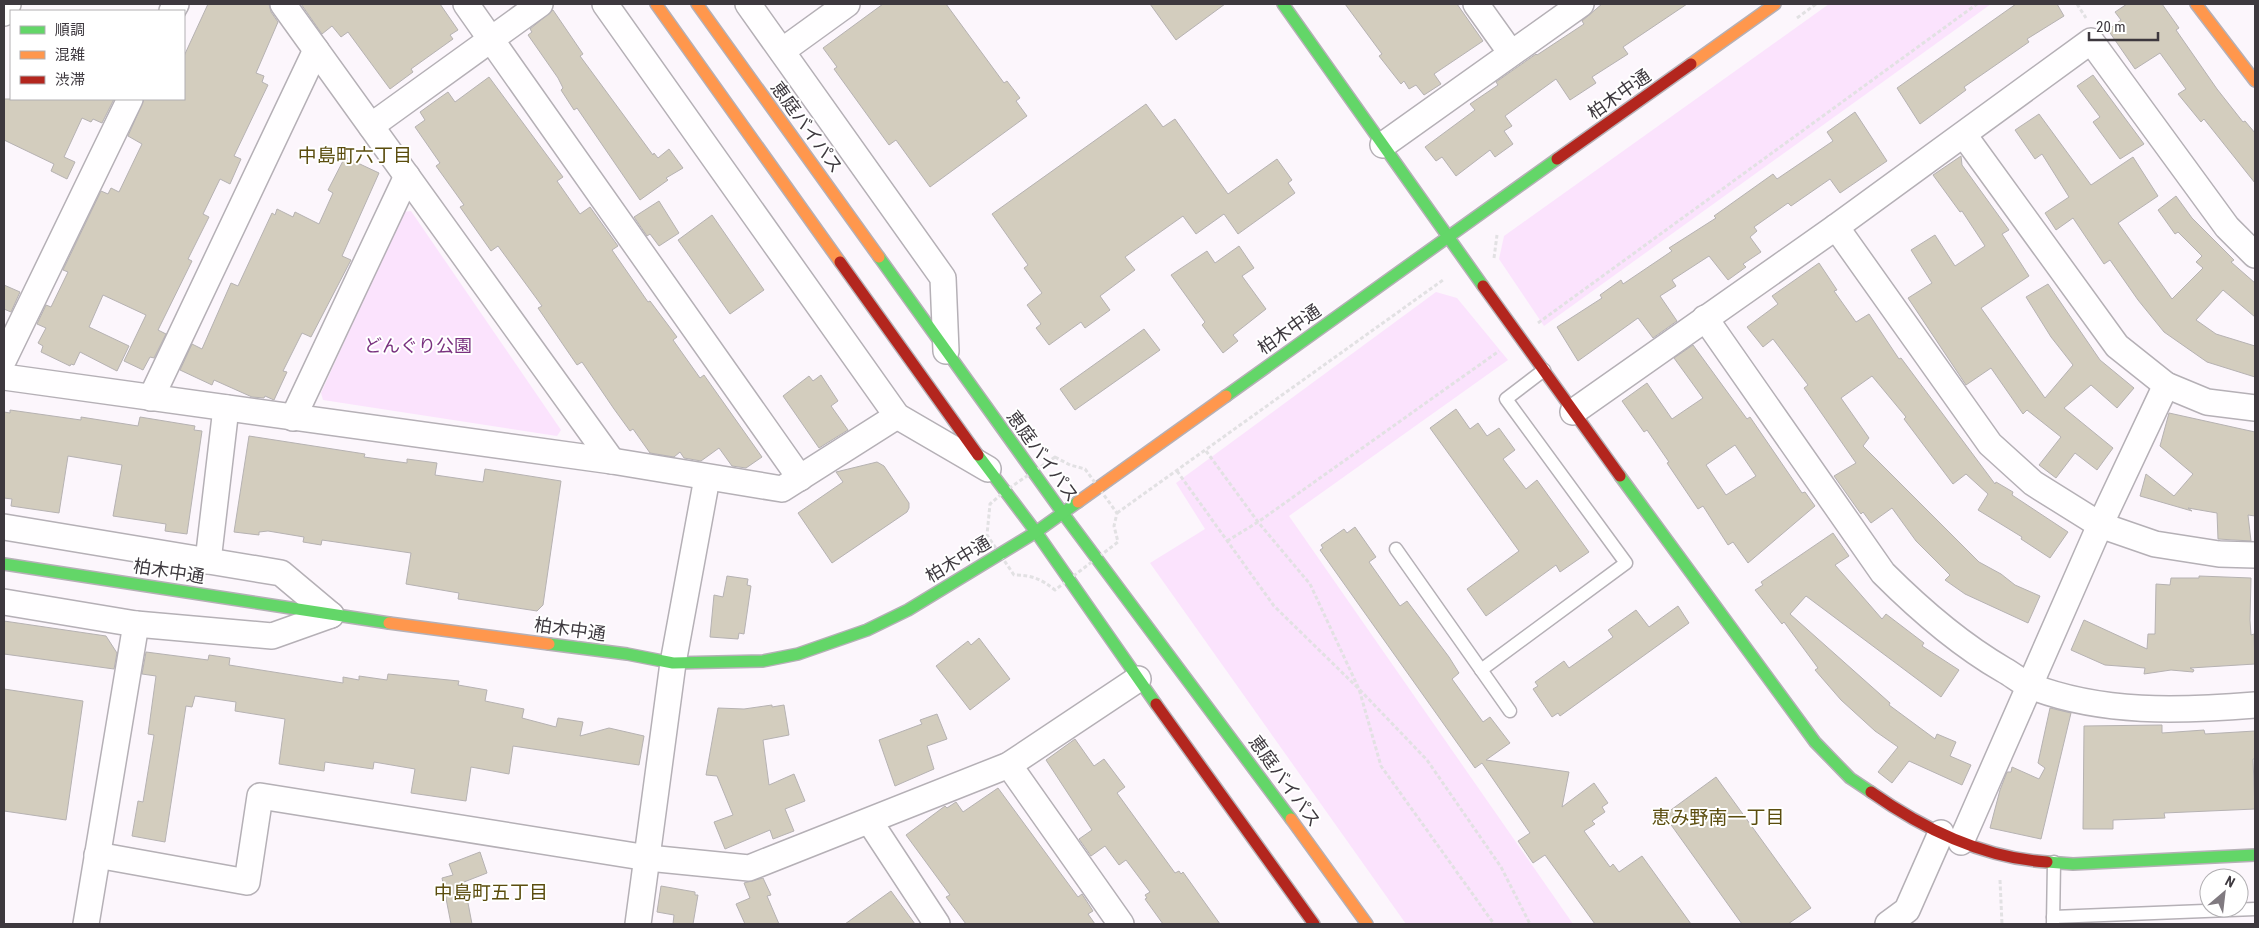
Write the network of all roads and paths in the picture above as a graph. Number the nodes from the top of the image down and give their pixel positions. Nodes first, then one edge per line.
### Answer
1 (8, 4) edge
2 (282, 4) edge
3 (466, 4) edge
4 (540, 4) edge
5 (606, 4) edge
6 (656, 4) edge
7 (697, 4) edge
8 (748, 4) edge
9 (847, 4) edge
10 (1283, 4) edge
11 (1476, 4) edge
12 (1580, 4) edge
13 (1776, 4) edge
14 (1977, 4) edge
15 (2196, 4) edge
16 (4, 13) edge
17 (491, 40) junction
18 (316, 50) junction
19 (782, 51) junction
20 (1511, 53) junction
21 (2255, 81) edge
22 (130, 100) edge
23 (371, 126) junction
24 (1964, 135) junction
25 (1383, 145) junction
26 (406, 176) junction
27 (1836, 227) junction
28 (1450, 237) junction
29 (2255, 255) edge
30 (1444, 280) dead end
31 (1532, 315) dead end
32 (1705, 318) junction
33 (1537, 323) junction
34 (1543, 331) dead end
35 (1507, 345) dead end
36 (946, 351) junction
37 (4, 359) edge
38 (1544, 370) junction
39 (4, 377) edge
40 (2166, 385) junction
41 (151, 398) junction
42 (226, 408) junction
43 (2255, 408) edge
44 (1573, 412) junction
45 (897, 416) junction
46 (293, 418) junction
47 (1206, 451) junction
48 (612, 462) junction
49 (988, 469) junction
50 (1177, 471) junction
51 (707, 478) junction
52 (800, 478) junction
53 (1062, 512) junction
54 (1117, 513) dead end
55 (1258, 522) junction
56 (2100, 525) junction
57 (4, 527) edge
58 (1036, 532) junction
59 (1227, 541) junction
60 (1396, 549) dead end
61 (2255, 555) edge
62 (208, 561) junction
63 (4, 564) edge
64 (4, 602) edge
65 (331, 615) junction
66 (136, 624) junction
67 (673, 663) junction
68 (1481, 670) junction
69 (1138, 679) junction
70 (2030, 685) junction
71 (1359, 689) junction
72 (2255, 705) edge
73 (1510, 711) dead end
74 (1009, 765) junction
75 (870, 822) junction
76 (1951, 837) junction
77 (98, 855) junction
78 (2255, 855) edge
79 (648, 858) junction
80 (2054, 862) junction
81 (1999, 871) dead end
82 (2255, 909) edge
83 (2053, 921) edge
84 (86, 924) edge
85 (638, 924) edge
86 (937, 924) edge
87 (1121, 924) edge
88 (1314, 924) edge
89 (1367, 924) edge
90 (1494, 924) edge
91 (1530, 924) edge
92 (1888, 924) edge
93 (2002, 924) edge

1 - 16 street
2 - 18 street
3 - 17 street
4 - 17 street
5 - 45 street
6 - 49 main road
7 - 36 main road, 恵庭バイパス
8 - 19 street
9 - 19 street
10 - 25 main road
11 - 20 street
12 - 20 street
13 - 28 main road, 柏木中通
14 - 33 path
15 - 21 main road
17 - 23 street
17 - 52 street
18 - 23 street
18 - 41 street
19 - 36 street
20 - 25 street
22 - 37 street
23 - 26 street
24 - 27 street
24 - 29 street
24 - 40 street
25 - 28 main road
26 - 46 street
26 - 48 street
27 - 32 street
27 - 56 street
28 - 38 main road
28 - 53 main road, 柏木中通
30 - 47 path
31 - 33 path
32 - 44 street
32 - 70 street
33 - 34 path
35 - 55 path
36 - 53 main road, 恵庭バイパス
38 - 44 main road
38 - 68 lane
39 - 41 street
40 - 43 street
40 - 56 street
41 - 42 street
42 - 46 street
42 - 62 street
44 - 76 main road
45 - 49 street
45 - 52 street
46 - 48 street
47 - 50 path
47 - 55 path
48 - 51 street
49 - 58 main road
50 - 54 path
50 - 59 path
51 - 52 street
51 - 67 street
53 - 58 main road, 柏木中通
53 - 89 main road, 恵庭バイパス
55 - 59 path
55 - 71 path
56 - 61 street
56 - 70 street
57 - 62 street
58 - 67 main road, 柏木中通
58 - 69 main road
59 - 71 path
60 - 68 lane
62 - 65 street
63 - 65 main road, 柏木中通
64 - 66 street
65 - 66 street
65 - 67 main road, 柏木中通
66 - 77 street
67 - 79 street
68 - 73 lane
69 - 74 street
69 - 88 main road
70 - 72 street
70 - 76 street
71 - 90 path
71 - 91 path
74 - 75 street
74 - 87 street
75 - 79 street
75 - 86 street
76 - 80 main road
76 - 92 street
77 - 79 street
77 - 84 street
78 - 80 main road
79 - 85 street
80 - 83 lane
81 - 93 path
82 - 83 lane

